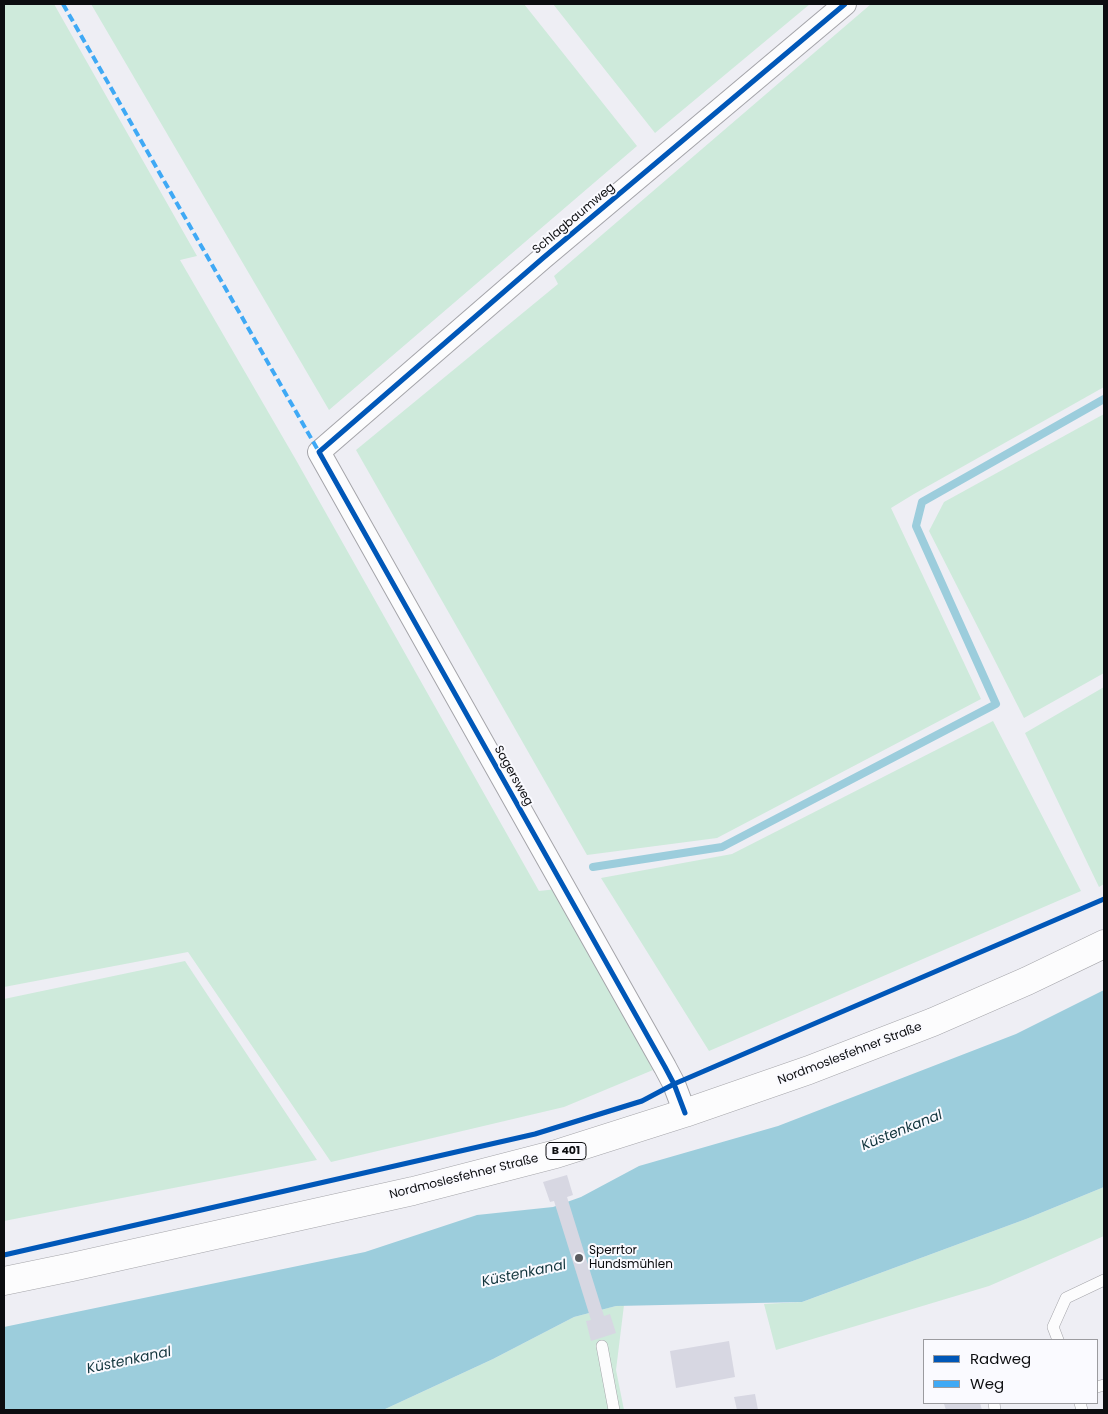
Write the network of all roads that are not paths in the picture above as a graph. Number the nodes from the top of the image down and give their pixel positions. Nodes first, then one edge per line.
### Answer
1 (845, 4) edge
2 (319, 452) joint
3 (1104, 944) edge
4 (685, 1113) junction
5 (1104, 1280) edge
6 (4, 1281) edge
7 (1058, 1339) edge
8 (602, 1346) dead end
9 (614, 1410) edge

1 - 2 street, Schlagbaumweg
2 - 4 street, Sagersweg
3 - 4 main road, Nordmoslesfehner Straße / B 401
4 - 6 main road, Nordmoslesfehner Straße / B 401
5 - 7 lane
8 - 9 lane

